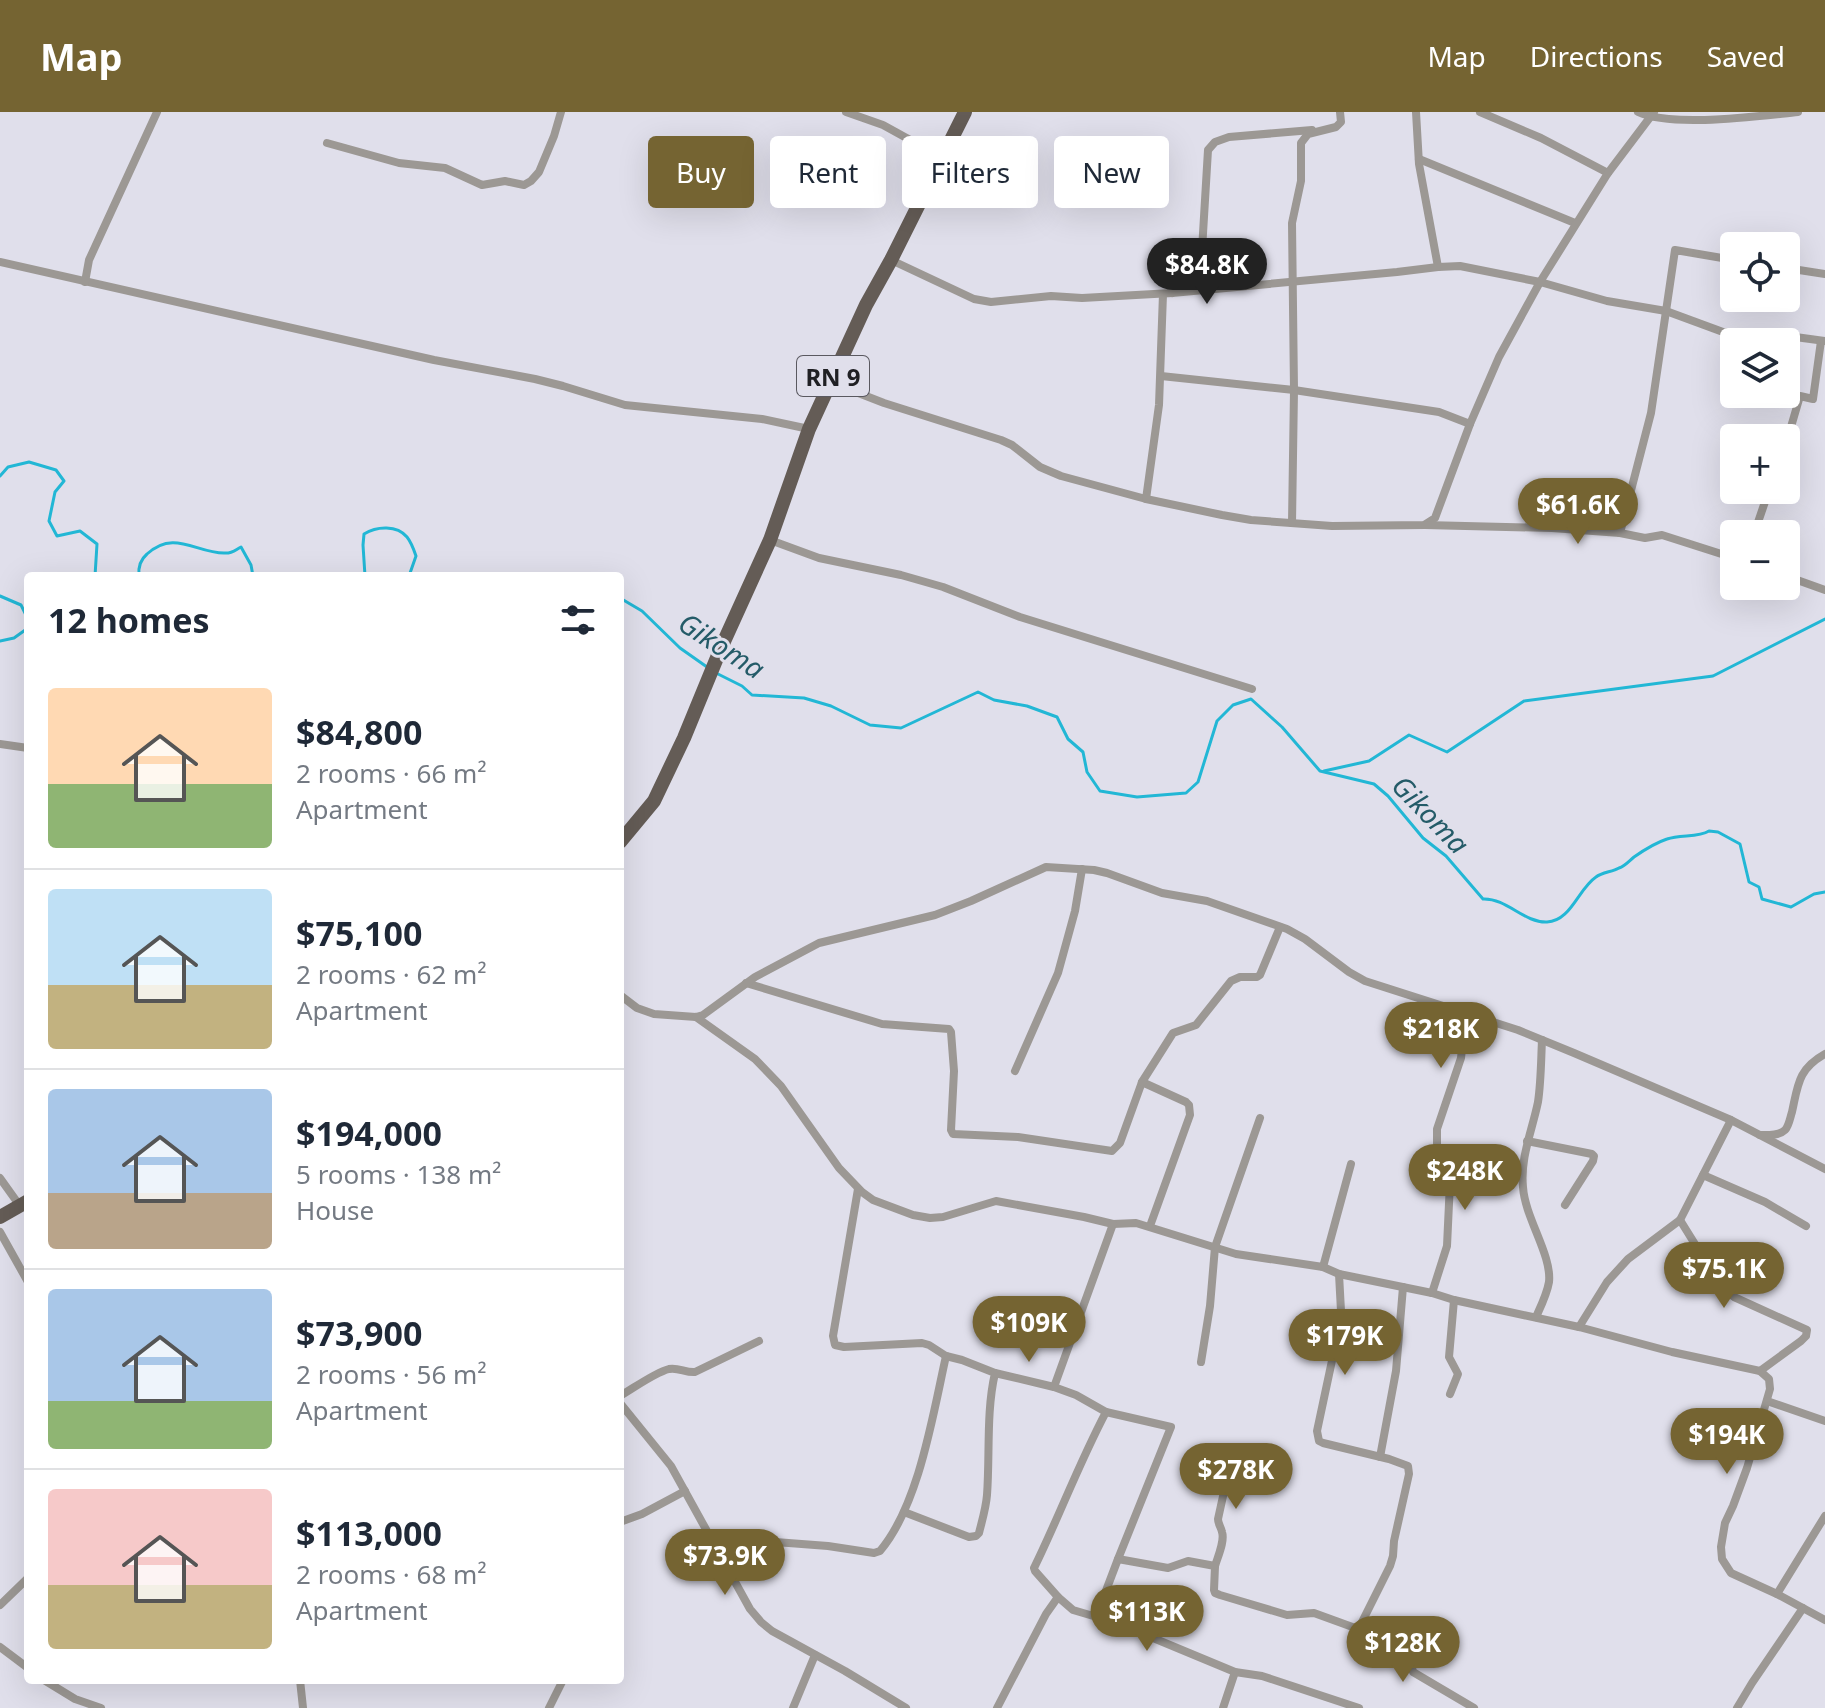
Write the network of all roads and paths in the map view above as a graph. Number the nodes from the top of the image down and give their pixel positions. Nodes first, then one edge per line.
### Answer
1 (157, 112) edge
2 (561, 112) edge
3 (846, 112) edge
4 (965, 112) edge
5 (1340, 112) edge
6 (1416, 112) edge
7 (1480, 112) edge
8 (1638, 112) edge
9 (1798, 112) edge
10 (1652, 115) edge
11 (1321, 130) junction
12 (903, 136) edge
13 (952, 136) edge
14 (327, 143) dead end
15 (1419, 159) junction
16 (1608, 173) junction
17 (916, 208) edge
18 (1575, 223) junction
19 (1720, 258) edge
20 (891, 260) junction
21 (0, 262) edge
22 (1438, 267) junction
23 (1800, 270) edge
24 (1825, 274) edge
25 (1294, 281) junction
26 (85, 282) junction
27 (1540, 282) junction
28 (1168, 293) junction
29 (1666, 311) junction
30 (1823, 341) edge
31 (1161, 376) junction
32 (830, 382) junction
33 (1294, 390) junction
34 (1470, 424) junction
35 (1792, 424) edge
36 (809, 429) junction
37 (1146, 499) junction
38 (1292, 523) junction
39 (1424, 525) junction
40 (1620, 533) junction
41 (770, 540) junction
42 (1720, 554) edge
43 (1800, 581) edge
44 (1825, 590) edge
45 (1252, 689) dead end
46 (0, 744) edge
47 (24, 747) edge
48 (624, 837) edge
49 (1082, 869) junction
50 (1280, 927) junction
51 (746, 983) junction
52 (624, 998) edge
53 (1466, 1013) junction
54 (696, 1017) junction
55 (1542, 1040) junction
56 (1825, 1054) edge
57 (1015, 1071) dead end
58 (1142, 1082) junction
59 (1260, 1118) dead end
60 (1731, 1120) junction
61 (1760, 1135) junction
62 (1527, 1141) junction
63 (1351, 1164) dead end
64 (1825, 1169) edge
65 (1703, 1175) junction
66 (0, 1178) edge
67 (858, 1189) junction
68 (24, 1204) edge
69 (1565, 1205) dead end
70 (0, 1217) edge
71 (1680, 1220) junction
72 (1113, 1224) junction
73 (1150, 1226) junction
74 (1806, 1226) dead end
75 (0, 1232) edge
76 (1215, 1247) junction
77 (1323, 1267) junction
78 (1339, 1274) junction
79 (24, 1275) edge
80 (1403, 1287) junction
81 (1432, 1293) junction
82 (1454, 1300) junction
83 (1536, 1317) junction
84 (1579, 1327) junction
85 (759, 1341) dead end
86 (946, 1356) junction
87 (1201, 1362) dead end
88 (1760, 1371) junction
89 (995, 1373) junction
90 (1054, 1387) junction
91 (624, 1394) edge
92 (1450, 1394) dead end
93 (1767, 1401) junction
94 (624, 1408) edge
95 (1106, 1412) junction
96 (1825, 1421) edge
97 (1237, 1448) dead end
98 (1380, 1457) junction
99 (685, 1491) junction
100 (904, 1512) junction
101 (1825, 1516) edge
102 (624, 1521) edge
103 (716, 1544) junction
104 (1118, 1559) junction
105 (1215, 1566) junction
106 (24, 1582) edge
107 (1777, 1594) junction
108 (1058, 1597) junction
109 (0, 1605) edge
110 (1803, 1608) junction
111 (1096, 1617) junction
112 (1825, 1620) edge
113 (1359, 1628) junction
114 (0, 1647) edge
115 (815, 1655) junction
116 (24, 1665) edge
117 (1235, 1672) junction
118 (51, 1684) edge
119 (300, 1684) edge
120 (561, 1684) edge
121 (885, 1697) junction
122 (1339, 1705) edge
123 (101, 1708) edge
124 (303, 1708) edge
125 (549, 1708) edge
126 (793, 1708) edge
127 (881, 1708) edge
128 (906, 1708) edge
129 (997, 1708) edge
130 (1223, 1708) edge
131 (1359, 1708) edge
132 (1474, 1708) edge
133 (1737, 1708) edge

1 - 26 street
2 - 14 street
3 - 12 street
4 - 13 main road, RN 9
5 - 11 street
6 - 15 street
7 - 16 street
8 - 10 street
9 - 10 street
10 - 16 street
11 - 25 street
11 - 28 street
15 - 18 street
15 - 22 street
16 - 18 street
17 - 20 main road, RN 9
18 - 27 street
19 - 29 street
20 - 28 street
20 - 32 main road, RN 9
21 - 26 street
22 - 25 street
22 - 27 street
23 - 24 street
25 - 28 street
25 - 33 street
26 - 36 street
27 - 29 street
27 - 34 street
28 - 31 street
29 - 30 street
29 - 40 street
30 - 35 street
31 - 33 street
31 - 37 street
32 - 36 main road, RN 9
32 - 37 street
33 - 34 street
33 - 38 street
34 - 39 street
36 - 41 main road, RN 9
37 - 38 street
38 - 39 street
39 - 40 street
40 - 42 street
41 - 45 street
41 - 48 main road, RN 9
43 - 44 street
46 - 47 street
49 - 50 street
49 - 51 street
49 - 57 street
50 - 53 street
50 - 58 street
51 - 54 street
51 - 58 street
52 - 54 street
53 - 55 street
53 - 81 street
54 - 67 street
55 - 60 street
55 - 62 street
56 - 61 street
58 - 73 street
59 - 76 street
60 - 61 street
60 - 65 street
61 - 64 street
62 - 69 street
62 - 83 street
63 - 77 street
65 - 71 street
65 - 74 street
66 - 68 street
67 - 72 street
67 - 86 street
68 - 70 main road
71 - 84 street
71 - 88 street
72 - 73 street
72 - 90 street
73 - 76 street
75 - 79 street
76 - 77 street
76 - 87 street
77 - 78 street
78 - 80 street
78 - 98 street
80 - 81 street
80 - 98 street
81 - 82 street
82 - 83 street
82 - 92 street
83 - 84 street
84 - 88 street
85 - 91 street
86 - 89 street
86 - 100 street
88 - 93 street
89 - 90 street
89 - 100 street
90 - 95 street
93 - 96 street
93 - 107 street
94 - 99 street
95 - 104 street
95 - 108 street
97 - 105 street
98 - 113 street
99 - 102 street
99 - 103 street
100 - 103 street
101 - 107 street
103 - 115 street
104 - 105 street
104 - 111 street
105 - 113 street
106 - 109 street
107 - 110 street
108 - 111 street
108 - 129 street
110 - 112 street
110 - 133 street
111 - 117 street
113 - 132 street
114 - 116 street
115 - 121 street
115 - 126 street
117 - 122 street
117 - 130 street
118 - 123 street
119 - 124 street
120 - 125 street
121 - 127 street
121 - 128 street
122 - 131 street

